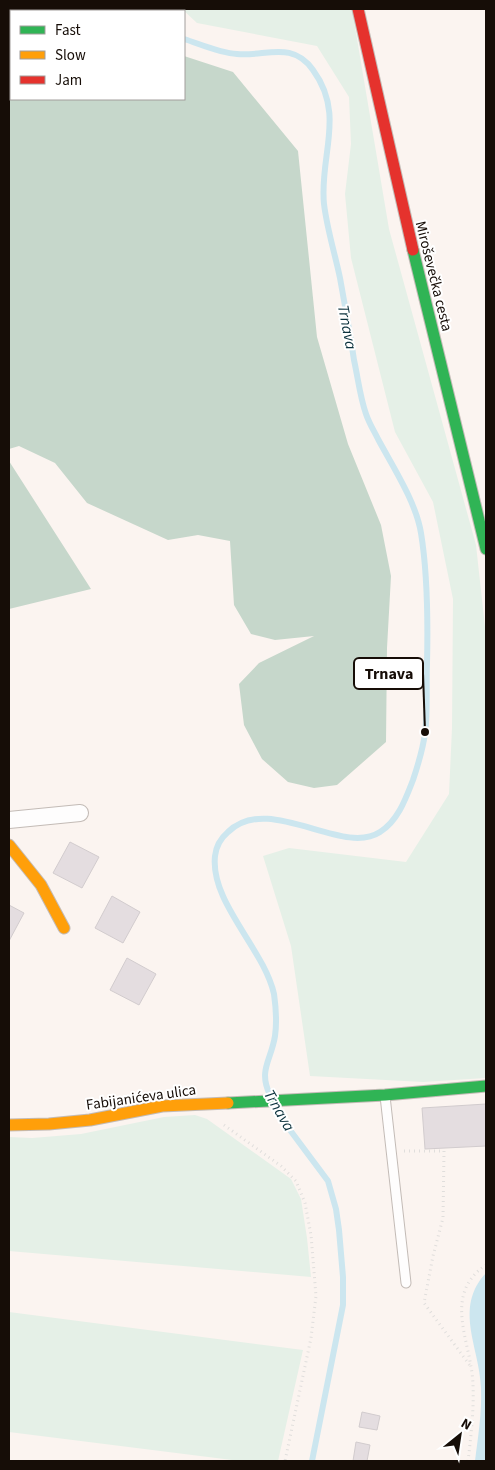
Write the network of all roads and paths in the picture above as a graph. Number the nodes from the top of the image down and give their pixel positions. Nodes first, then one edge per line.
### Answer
1 (358, 9) edge
2 (486, 548) edge
3 (80, 813) dead end
4 (9, 820) edge
5 (9, 845) edge
6 (64, 928) dead end
7 (486, 1086) edge
8 (385, 1095) junction
9 (213, 1102) junction
10 (9, 1125) edge
11 (391, 1150) junction
12 (486, 1265) edge
13 (406, 1283) dead end
14 (471, 1367) junction
15 (285, 1461) edge
16 (468, 1461) edge

1 - 2 street, Miroševečka cesta
3 - 4 street
5 - 6 street
7 - 8 street, Fabijanićeva ulica
8 - 9 street, Fabijanićeva ulica
8 - 11 lane
9 - 10 street, Fabijanićeva ulica
9 - 15 path
11 - 13 lane
11 - 14 path
12 - 14 path
14 - 16 path

